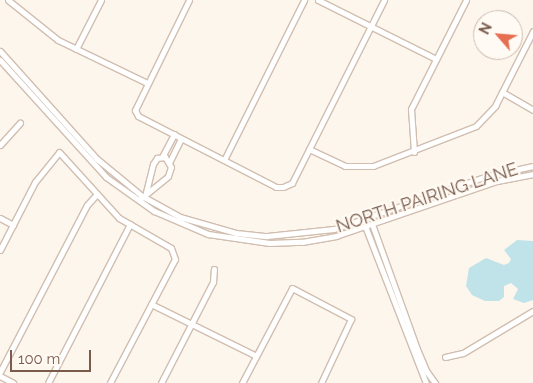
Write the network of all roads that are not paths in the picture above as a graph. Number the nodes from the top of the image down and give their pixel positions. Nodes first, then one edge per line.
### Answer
1 (101, 0) edge
2 (189, 0) edge
3 (304, 0) edge
4 (318, 0) edge
5 (384, 0) edge
6 (466, 0) edge
7 (12, 1) edge
8 (370, 26) junction
9 (533, 31) edge
10 (76, 49) junction
11 (0, 51) edge
12 (436, 59) junction
13 (0, 60) edge
14 (147, 83) junction
15 (503, 90) junction
16 (533, 110) edge
17 (20, 123) dead end
18 (174, 134) junction
19 (181, 138) junction
20 (0, 145) edge
21 (309, 149) junction
22 (414, 152) junction
23 (162, 157) junction
24 (224, 160) junction
25 (170, 161) junction
26 (533, 166) edge
27 (533, 174) edge
28 (97, 194) junction
29 (144, 194) junction
30 (138, 202) junction
31 (0, 218) edge
32 (370, 218) junction
33 (363, 221) junction
34 (130, 224) junction
35 (13, 225) junction
36 (372, 225) junction
37 (365, 227) junction
38 (0, 250) edge
39 (214, 268) dead end
40 (151, 304) junction
41 (533, 311) edge
42 (191, 324) junction
43 (256, 356) junction
44 (445, 357) dead end
45 (0, 372) edge
46 (0, 376) edge
47 (434, 381) edge
48 (424, 382) edge
49 (13, 383) edge
50 (48, 383) edge
51 (110, 383) edge
52 (161, 383) edge
53 (242, 383) edge
54 (321, 383) edge

1 - 10 street
2 - 14 street
3 - 24 street
4 - 8 street
5 - 8 street
6 - 12 street
7 - 10 street
8 - 12 street
8 - 21 street
9 - 15 street
10 - 14 street
11 - 29 street, NORTH PAIRING LANE
12 - 22 street
13 - 30 street, NORTH PAIRING LANE
14 - 18 street
15 - 16 street
15 - 22 street
17 - 20 street
18 - 19 street
18 - 23 street
19 - 24 street
19 - 25 street
21 - 22 street
21 - 24 street
23 - 25 street
23 - 29 street
25 - 29 street
26 - 32 street, NORTH PAIRING LANE
27 - 36 street, NORTH PAIRING LANE
28 - 34 street
28 - 35 street
28 - 45 street
29 - 30 street
29 - 33 street, NORTH PAIRING LANE
30 - 37 street, NORTH PAIRING LANE
31 - 35 street
32 - 33 street, NORTH PAIRING LANE
32 - 36 street
33 - 37 street
34 - 40 street
34 - 50 street
35 - 38 street
36 - 37 street, NORTH PAIRING LANE
36 - 47 street
37 - 48 street
39 - 42 street
40 - 42 street
40 - 51 street
41 - 44 street
42 - 43 street
42 - 52 street
43 - 53 street
43 - 54 street
46 - 49 street
47 - 48 street

